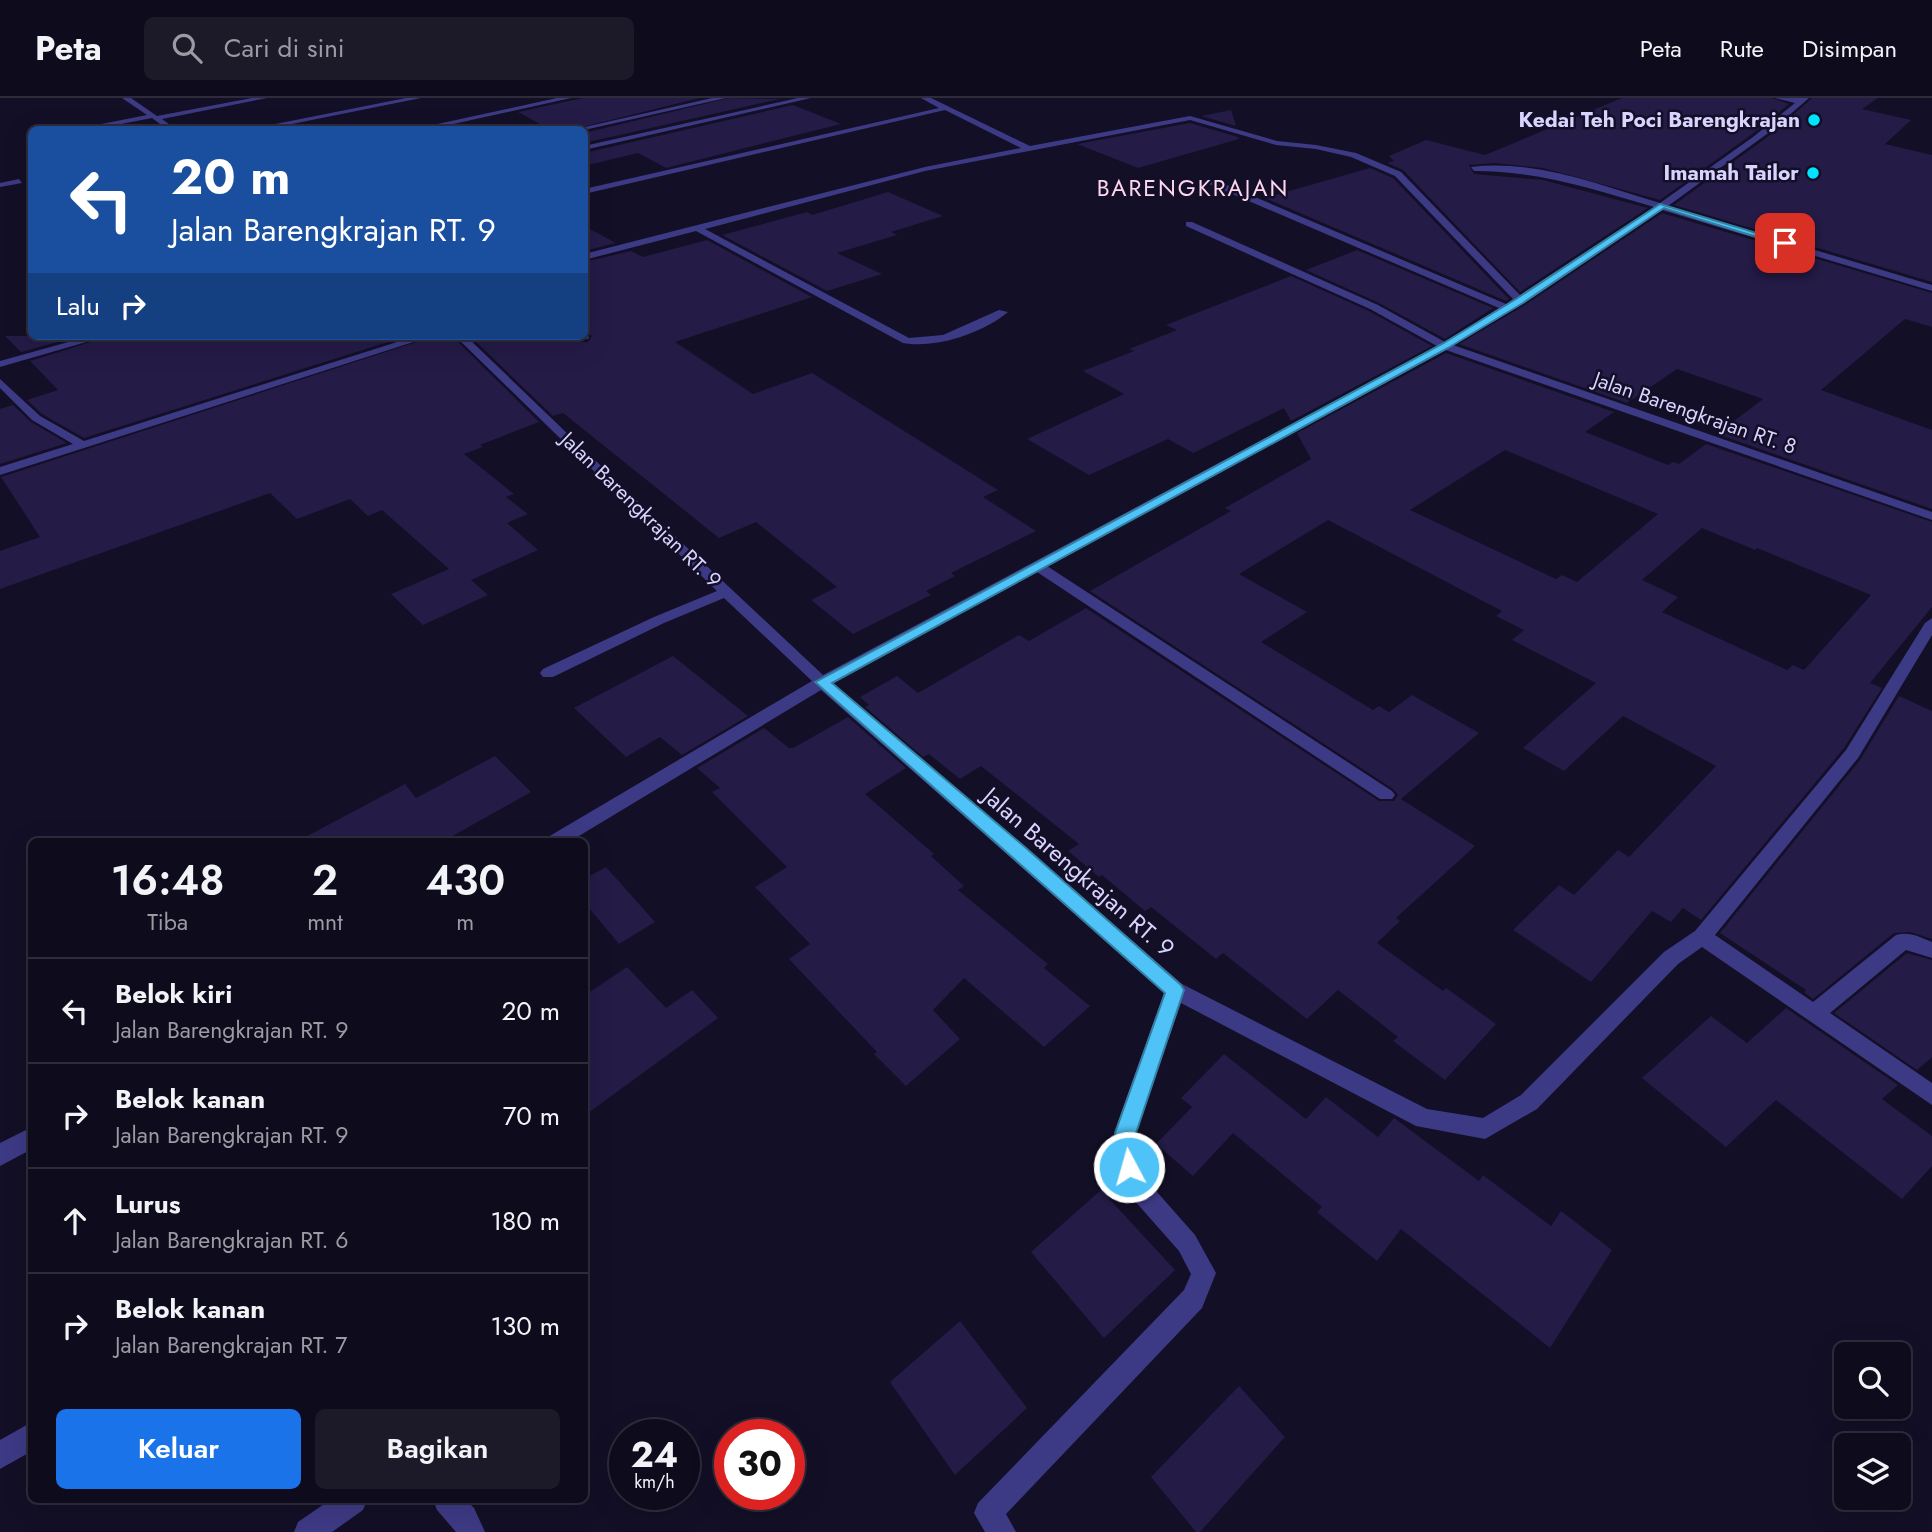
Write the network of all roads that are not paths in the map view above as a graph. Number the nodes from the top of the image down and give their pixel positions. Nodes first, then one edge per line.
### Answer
1 (126, 98) edge
2 (262, 98) edge
3 (417, 98) edge
4 (567, 98) edge
5 (722, 98) edge
6 (807, 98) edge
7 (925, 98) edge
8 (1779, 98) edge
9 (1803, 100) edge
10 (946, 108) junction
11 (154, 117) junction
12 (98, 126) edge
13 (168, 126) edge
14 (269, 126) edge
15 (431, 126) edge
16 (588, 127) edge
17 (588, 147) edge
18 (1027, 148) junction
19 (1474, 169) dead end
20 (19, 181) dead end
21 (1212, 182) dead end
22 (0, 186) edge
23 (588, 191) edge
24 (1663, 206) junction
25 (1189, 224) dead end
26 (697, 228) junction
27 (588, 256) edge
28 (1932, 288) edge
29 (1520, 301) junction
30 (1507, 308) junction
31 (1003, 312) dead end
32 (87, 340) edge
33 (414, 340) edge
34 (464, 340) edge
35 (1445, 346) junction
36 (0, 364) edge
37 (0, 382) edge
38 (5, 396) edge
39 (83, 445) junction
40 (0, 471) edge
41 (1932, 516) edge
42 (1037, 566) junction
43 (727, 592) junction
44 (1932, 623) edge
45 (548, 673) dead end
46 (822, 682) junction
47 (1386, 795) dead end
48 (561, 838) edge
49 (1702, 937) junction
50 (1932, 950) edge
51 (1175, 990) junction
52 (1814, 1014) junction
53 (1932, 1095) edge
54 (28, 1139) edge
55 (0, 1155) edge
56 (28, 1438) edge
57 (0, 1457) edge
58 (350, 1503) edge
59 (450, 1503) edge
60 (308, 1532) edge
61 (471, 1532) edge
62 (1002, 1532) edge

1 - 11 street
2 - 11 street
3 - 14 street
4 - 15 street
5 - 16 street
6 - 17 street
7 - 10 street
8 - 9 street
9 - 24 street
10 - 18 street
10 - 23 street
11 - 12 street
11 - 13 street
18 - 26 street
18 - 29 street
19 - 24 street
20 - 22 street
21 - 30 street
24 - 28 street
24 - 29 street
25 - 35 street, Jalan Barengkrajan RT. 8
26 - 27 street
26 - 31 street
29 - 30 street
30 - 35 street
32 - 36 street
33 - 39 street
34 - 43 street, Jalan Barengkrajan RT. 9
35 - 41 street, Jalan Barengkrajan RT. 8
35 - 42 street
37 - 38 street
38 - 39 street
39 - 40 street
42 - 46 street
42 - 47 street
43 - 45 street
43 - 46 street, Jalan Barengkrajan RT. 9
44 - 49 street, Jalan Barengkrajan RT. 9
46 - 48 street
46 - 51 street, Jalan Barengkrajan RT. 9
49 - 51 street, Jalan Barengkrajan RT. 9
49 - 52 street
50 - 52 street
51 - 62 street
52 - 53 street
54 - 55 street
56 - 57 street
58 - 60 street
59 - 61 street

